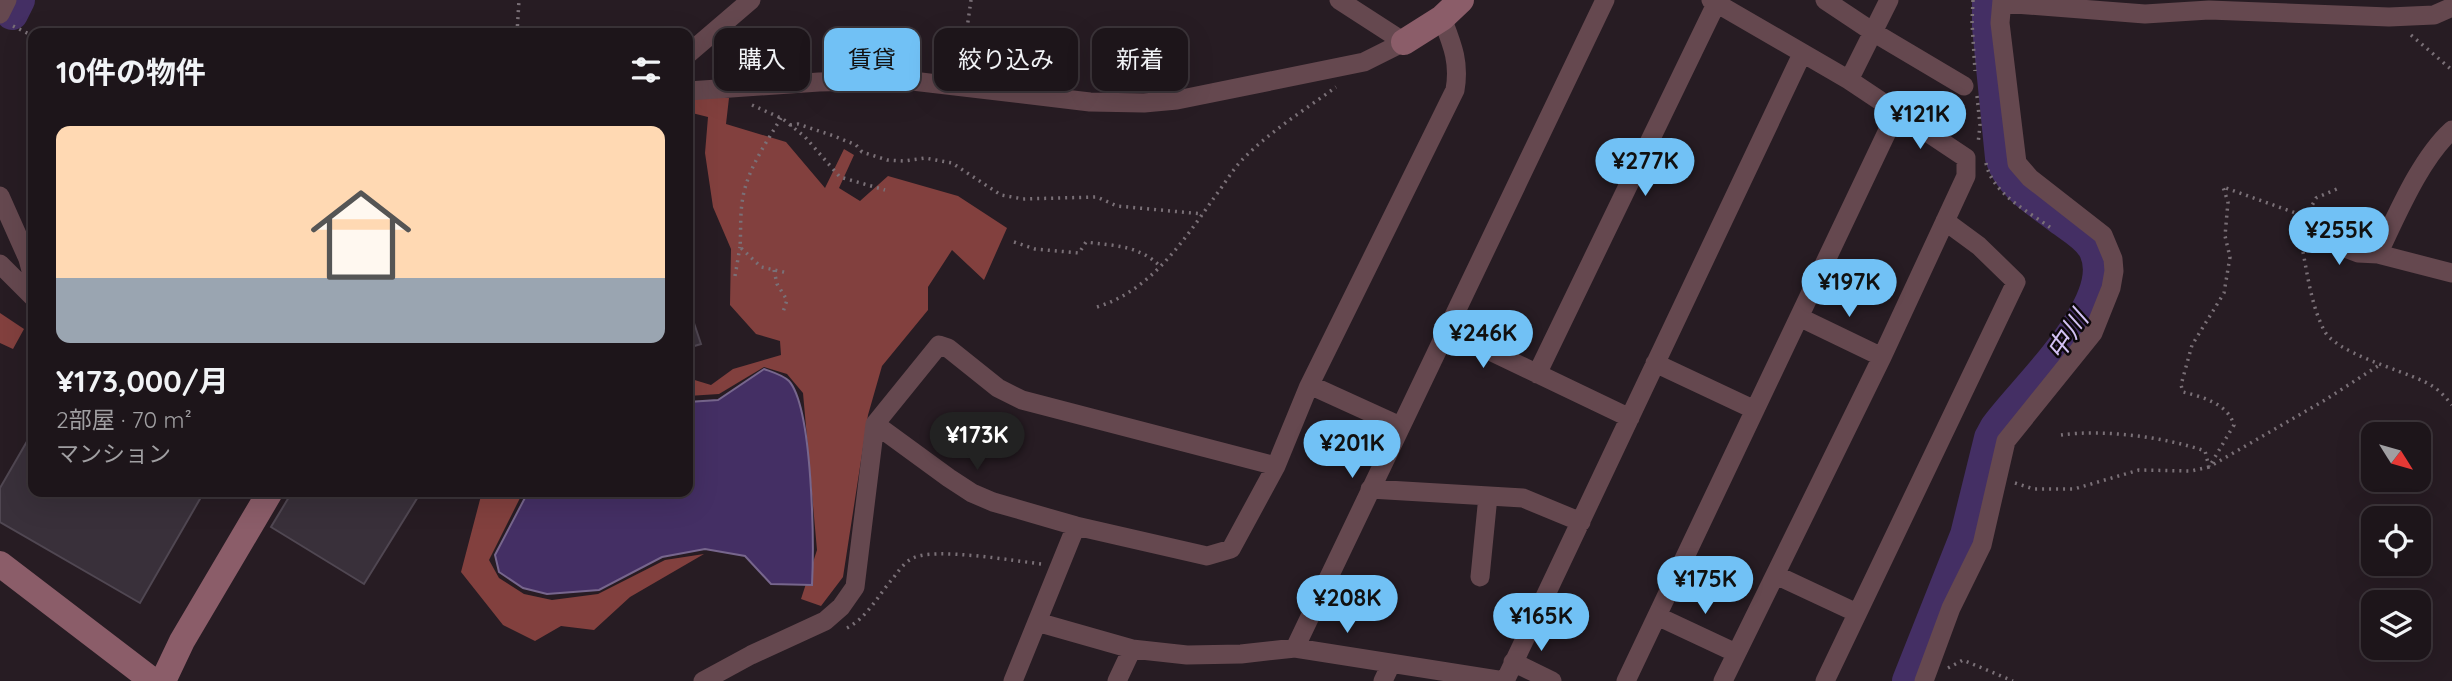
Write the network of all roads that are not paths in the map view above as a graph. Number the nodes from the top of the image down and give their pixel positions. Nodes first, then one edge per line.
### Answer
1 (7, 0) edge
2 (751, 0) edge
3 (1339, 0) edge
4 (1605, 0) edge
5 (1825, 0) edge
6 (1889, 0) edge
7 (2002, 1) edge
8 (1713, 2) edge
9 (2452, 7) edge
10 (1452, 9) edge
11 (6, 19) edge
12 (1873, 32) junction
13 (1404, 42) junction
14 (693, 50) edge
15 (1802, 54) junction
16 (1849, 80) junction
17 (1964, 86) dead end
18 (693, 91) edge
19 (1898, 111) junction
20 (2452, 130) edge
21 (0, 196) edge
22 (1945, 221) junction
23 (2306, 225) road end
24 (2378, 254) junction
25 (28, 260) edge
26 (0, 264) edge
27 (2452, 274) edge
28 (28, 292) edge
29 (1799, 317) junction
30 (1446, 330) junction
31 (1882, 358) junction
32 (1655, 363) junction
33 (1537, 374) junction
34 (1310, 385) junction
35 (1755, 410) junction
36 (1630, 418) junction
37 (875, 424) junction
38 (1400, 426) junction
39 (1276, 466) junction
40 (1370, 489) junction
41 (1488, 496) junction
42 (267, 497) edge
43 (1581, 522) junction
44 (1076, 526) junction
45 (0, 564) edge
46 (1776, 575) junction
47 (1480, 578) dead end
48 (1857, 613) junction
49 (1657, 616) junction
50 (1037, 622) junction
51 (1295, 648) junction
52 (1132, 649) junction
53 (1736, 653) junction
54 (1513, 662) junction
55 (1387, 672) edge
56 (153, 681) edge
57 (163, 681) edge
58 (703, 681) edge
59 (1013, 681) edge
60 (1117, 681) edge
61 (1504, 681) edge
62 (1552, 681) edge
63 (1626, 681) edge
64 (1723, 681) edge
65 (1825, 681) edge
66 (1924, 681) edge

1 - 11 street
2 - 14 street
3 - 13 street
4 - 30 street
5 - 12 street
6 - 12 street
7 - 9 street
7 - 66 street
8 - 15 street
8 - 33 street
10 - 13 street
10 - 34 street
12 - 16 street
12 - 17 street
13 - 18 street
15 - 16 street
15 - 32 street
16 - 19 street
19 - 22 street
19 - 29 street
20 - 24 street
21 - 25 street
22 - 31 street
22 - 48 street
23 - 24 street
24 - 27 street
26 - 28 street
29 - 31 street
29 - 35 street
30 - 33 street
30 - 38 street
31 - 46 street
32 - 35 street
32 - 36 street
33 - 36 street
34 - 38 street
34 - 39 street
35 - 49 street
36 - 43 street
37 - 39 street
37 - 44 street
37 - 58 street
38 - 40 street
39 - 44 street
40 - 41 street
40 - 51 street
41 - 43 street
41 - 47 street
42 - 57 street
43 - 54 street
44 - 50 street
45 - 56 street
46 - 48 street
46 - 53 street
48 - 65 street
49 - 53 street
49 - 63 street
50 - 52 street
50 - 59 street
51 - 52 street
51 - 55 street
52 - 60 street
53 - 64 street
54 - 61 street
54 - 62 street
55 - 61 street

